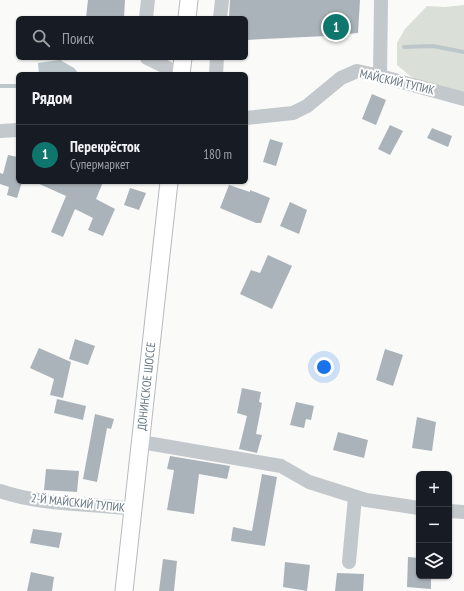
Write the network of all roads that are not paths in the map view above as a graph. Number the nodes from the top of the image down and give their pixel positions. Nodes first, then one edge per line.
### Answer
1 (148, 0) edge
2 (189, 0) edge
3 (222, 0) edge
4 (380, 0) edge
5 (146, 16) edge
6 (187, 16) edge
7 (220, 16) edge
8 (151, 60) edge
9 (182, 60) edge
10 (217, 60) edge
11 (176, 72) edge
12 (180, 72) edge
13 (216, 72) edge
14 (380, 76) junction
15 (464, 99) edge
16 (248, 118) edge
17 (16, 130) edge
18 (0, 131) edge
19 (169, 184) edge
20 (141, 442) junction
21 (0, 491) edge
22 (355, 497) junction
23 (133, 508) junction
24 (416, 508) edge
25 (452, 511) edge
26 (464, 512) edge
27 (349, 562) dead end
28 (124, 591) edge

1 - 5 street
2 - 6 main road
3 - 7 street
4 - 14 street
8 - 11 street
9 - 12 main road
10 - 13 street
14 - 15 street, МАЙСКИЙ ТУПИК
14 - 16 street, МАЙСКИЙ ТУПИК
17 - 18 street
19 - 20 main road, ДОНИНСКОЕ ШОССЕ
20 - 22 street
20 - 23 main road, ДОНИНСКОЕ ШОССЕ
21 - 23 street, 2-Й МАЙСКИЙ ТУПИК
22 - 24 street
22 - 27 street
23 - 28 main road, ДОНИНСКОЕ ШОССЕ
25 - 26 street

